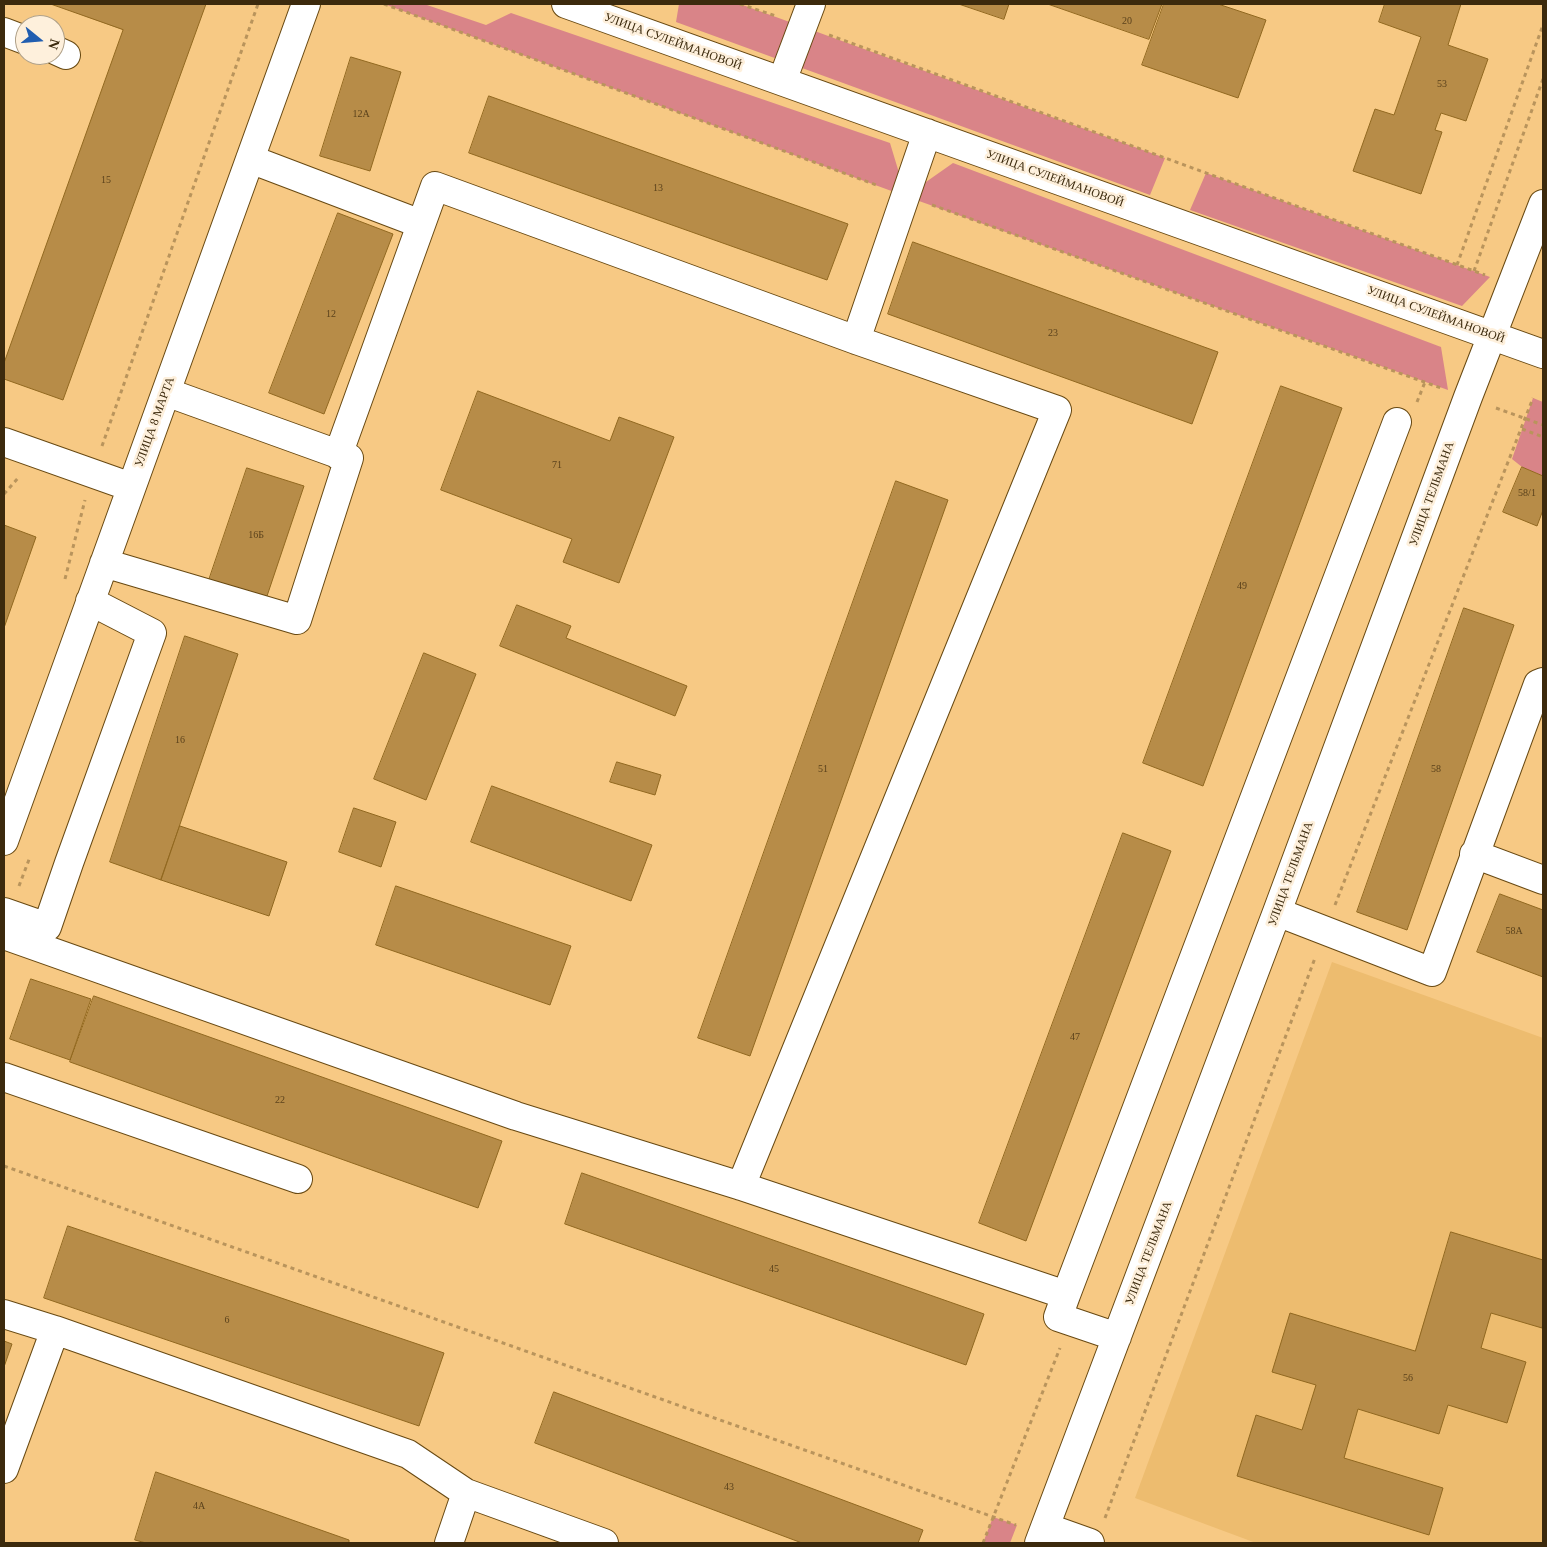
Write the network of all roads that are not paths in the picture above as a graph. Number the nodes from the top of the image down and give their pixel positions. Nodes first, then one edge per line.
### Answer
1 (306, 4) edge
2 (566, 4) edge
3 (807, 15) edge
4 (782, 81) junction
5 (927, 133) junction
6 (250, 159) junction
7 (1543, 204) edge
8 (421, 224) junction
9 (1493, 336) junction
10 (856, 340) junction
11 (1543, 354) edge
12 (166, 392) junction
13 (1397, 422) dead end
14 (4, 442) edge
15 (338, 455) junction
16 (131, 487) junction
17 (104, 563) junction
18 (90, 601) junction
19 (1543, 682) edge
20 (4, 841) edge
21 (1474, 854) junction
22 (1543, 880) edge
23 (4, 912) edge
24 (1277, 912) junction
25 (4, 934) edge
26 (4, 1076) edge
27 (298, 1179) dead end
28 (740, 1186) junction
29 (1066, 1295) junction
30 (4, 1314) edge
31 (54, 1330) junction
32 (1118, 1337) junction
33 (4, 1469) edge
34 (466, 1493) junction
35 (1096, 1534) edge
36 (1042, 1535) edge
37 (449, 1543) edge
38 (604, 1543) edge

1 - 6 street, УЛИЦА 8 МАРТА
2 - 4 street, УЛИЦА СУЛЕЙМАНОВОЙ
3 - 4 street
4 - 5 street, УЛИЦА СУЛЕЙМАНОВОЙ
5 - 9 street, УЛИЦА СУЛЕЙМАНОВОЙ
5 - 10 street
6 - 8 street
6 - 12 street, УЛИЦА 8 МАРТА
7 - 9 street, УЛИЦА ТЕЛЬМАНА
8 - 10 street
8 - 15 street
9 - 11 street, УЛИЦА СУЛЕЙМАНОВОЙ
9 - 24 street, УЛИЦА ТЕЛЬМАНА
10 - 28 street
12 - 15 street
12 - 16 street, УЛИЦА 8 МАРТА
13 - 29 street
14 - 16 street
15 - 17 street
16 - 17 street, УЛИЦА 8 МАРТА
17 - 18 street, УЛИЦА 8 МАРТА
18 - 20 street, УЛИЦА 8 МАРТА
18 - 23 street
19 - 21 street
21 - 22 street
21 - 24 street
24 - 32 street, УЛИЦА ТЕЛЬМАНА
25 - 28 street
26 - 27 street
28 - 29 street
29 - 32 street
30 - 31 street
31 - 33 street
31 - 34 street
32 - 36 street, УЛИЦА ТЕЛЬМАНА
34 - 37 street
34 - 38 street
35 - 36 street

